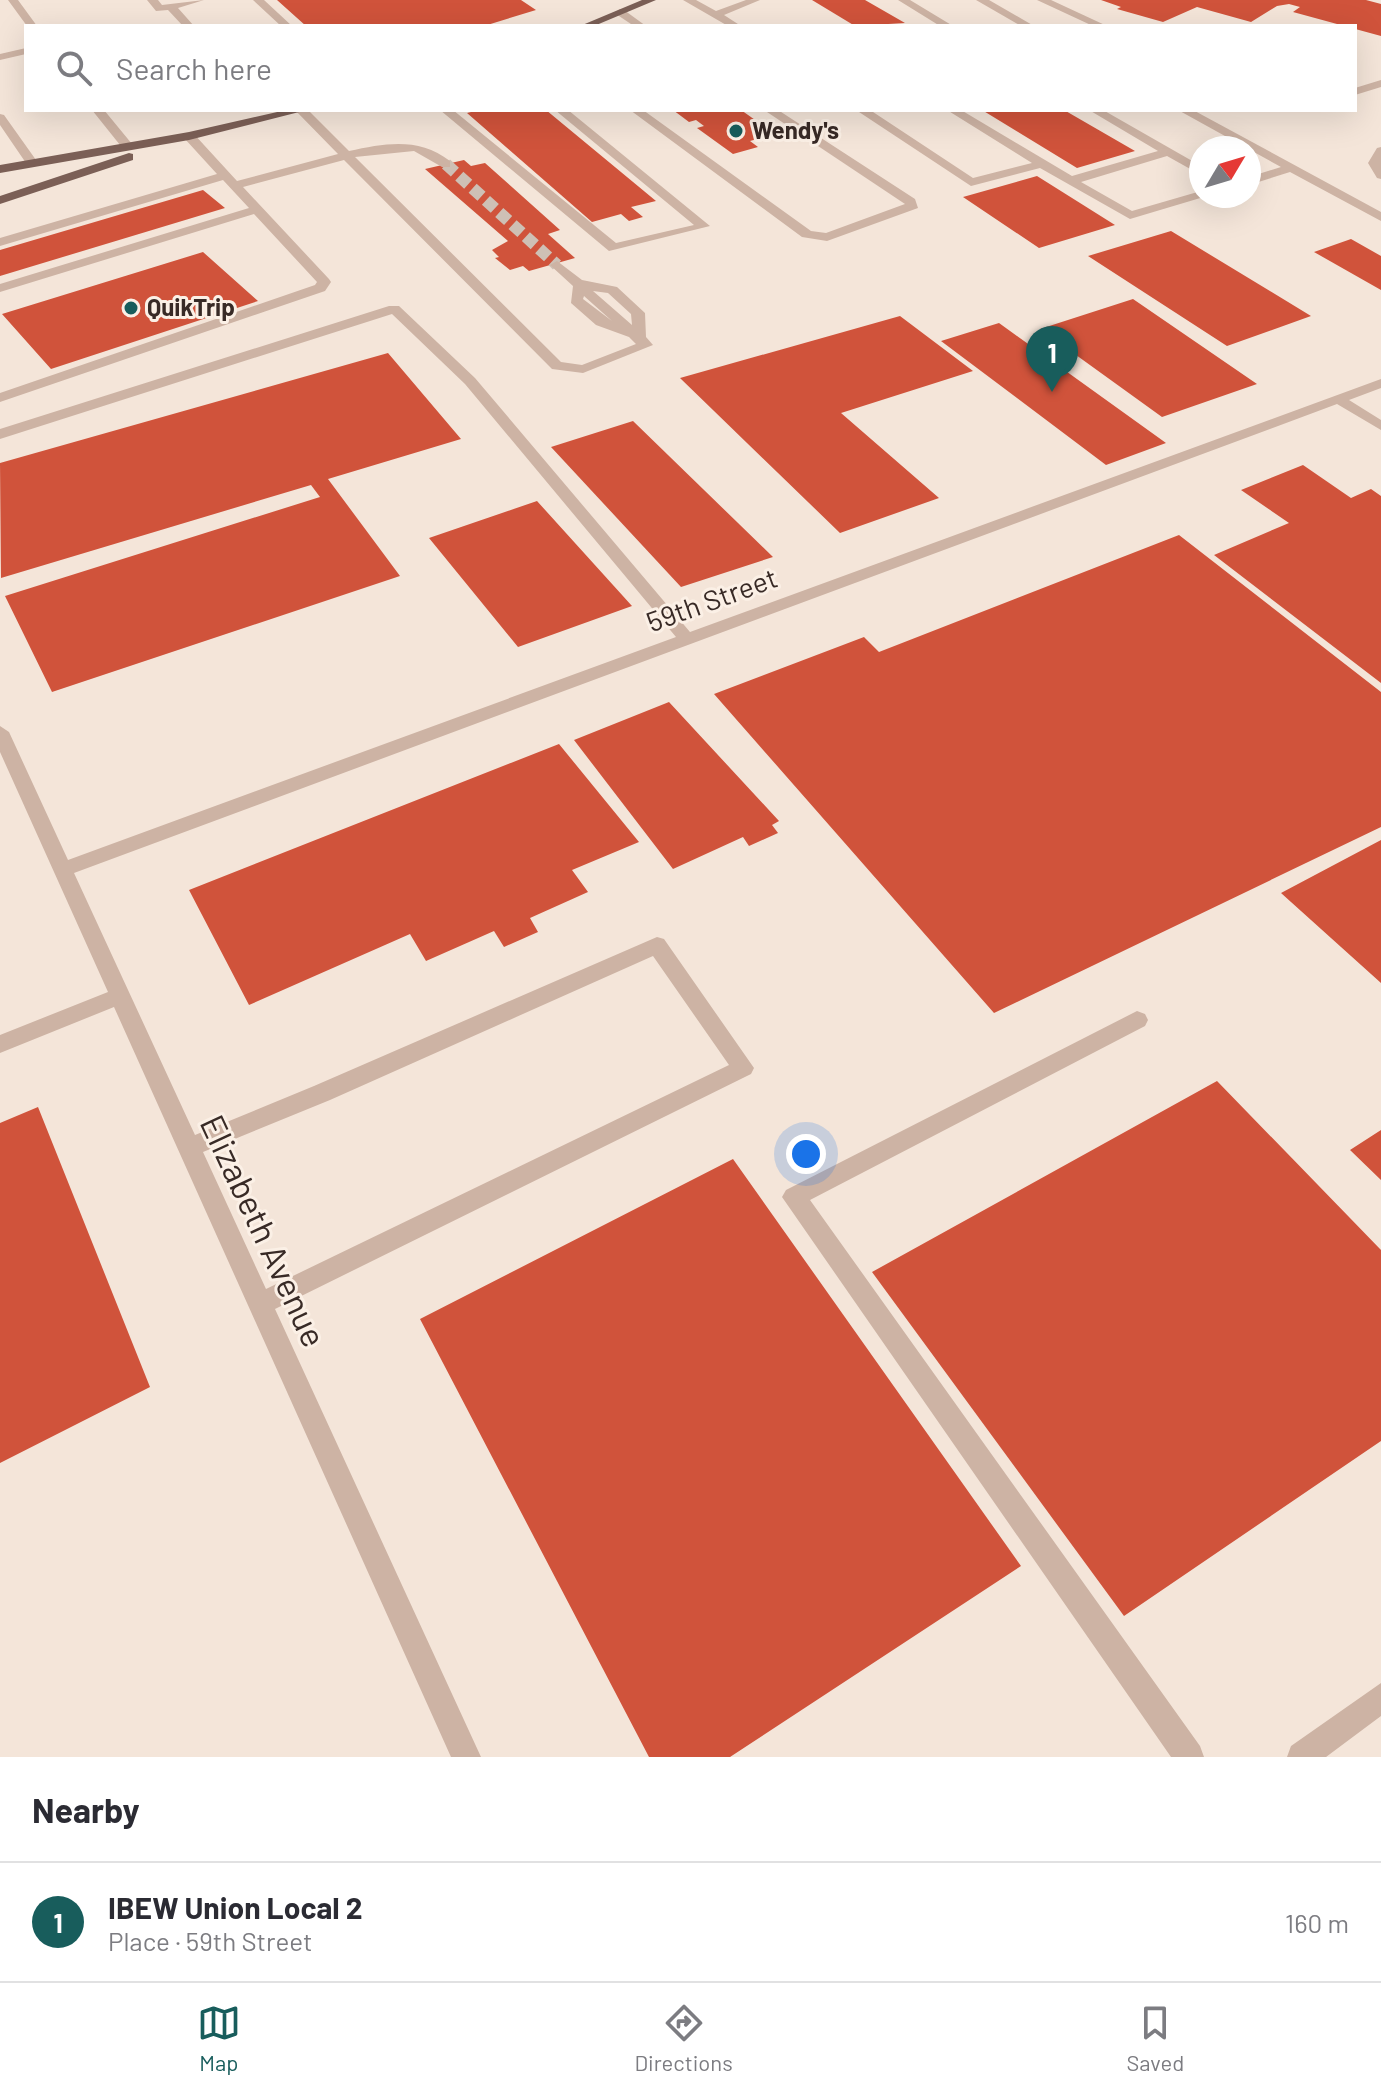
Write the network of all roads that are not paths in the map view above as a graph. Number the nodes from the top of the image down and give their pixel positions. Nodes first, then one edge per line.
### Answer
1 (13, 0) edge
2 (152, 0) edge
3 (199, 0) edge
4 (258, 0) edge
5 (651, 0) edge
6 (688, 0) edge
7 (755, 0) edge
8 (903, 0) edge
9 (981, 0) edge
10 (1042, 0) edge
11 (170, 6) junction
12 (620, 12) junction
13 (718, 14) junction
14 (31, 24) edge
15 (187, 24) edge
16 (285, 24) edge
17 (590, 24) edge
18 (638, 24) edge
19 (733, 24) edge
20 (945, 24) edge
21 (1025, 24) edge
22 (1097, 24) edge
23 (24, 51) edge
24 (0, 57) edge
25 (1381, 83) edge
26 (1357, 91) edge
27 (100, 112) edge
28 (303, 112) edge
29 (448, 112) edge
30 (563, 112) edge
31 (639, 112) edge
32 (773, 112) edge
33 (865, 112) edge
34 (956, 112) edge
35 (1098, 112) edge
36 (1188, 112) edge
37 (268, 114) edge
38 (0, 117) edge
39 (189, 136) junction
40 (128, 147) junction
41 (1381, 151) edge
42 (1168, 152) junction
43 (348, 156) junction
44 (32, 163) junction
45 (446, 164) tunnel mouth
46 (1042, 164) junction
47 (1189, 164) edge
48 (1291, 168) junction
49 (0, 169) edge
50 (1381, 175) edge
51 (1261, 177) edge
52 (231, 180) junction
53 (1070, 181) junction
54 (1189, 198) edge
55 (0, 200) edge
56 (258, 209) junction
57 (1381, 217) edge
58 (0, 242) edge
59 (557, 265) tunnel mouth
60 (580, 284) junction
61 (0, 288) edge
62 (639, 337) junction
63 (1381, 383) edge
64 (0, 398) edge
65 (1338, 399) junction
66 (1381, 426) edge
67 (0, 434) edge
68 (687, 639) junction
69 (0, 732) edge
70 (62, 870) junction
71 (118, 997) junction
72 (1137, 1020) dead end
73 (0, 1044) edge
74 (187, 1148) junction
75 (259, 1305) junction
76 (1381, 1698) edge
77 (466, 1757) edge
78 (1189, 1757) edge
79 (1302, 1757) edge

1 - 14 street
2 - 11 street
3 - 11 street
4 - 16 street
5 - 12 main road
6 - 13 street
7 - 13 street
8 - 20 street
9 - 21 street
10 - 22 street
11 - 15 street
12 - 17 main road
12 - 18 street
13 - 19 street
23 - 24 street
25 - 26 street
27 - 40 street
28 - 43 street
29 - 30 street
31 - 32 street
33 - 46 street
34 - 46 street
35 - 42 street
36 - 48 street
37 - 39 main road
38 - 44 street
39 - 40 main road
39 - 52 street
39 - 55 main road
40 - 44 main road
41 - 50 street
42 - 47 street
42 - 53 street
43 - 45 street
43 - 52 street
43 - 62 street
44 - 49 main road
46 - 53 street
48 - 51 street
48 - 57 street
52 - 56 street
52 - 58 street
53 - 54 street
56 - 61 street
56 - 64 street
59 - 60 street
60 - 62 street
60 - 62 street
63 - 65 street, 59th Street
65 - 66 street
65 - 68 street, 59th Street
67 - 68 street
68 - 70 street, 59th Street
69 - 70 street, Elizabeth Avenue
70 - 71 street, Elizabeth Avenue
71 - 73 street
71 - 74 street, Elizabeth Avenue
72 - 78 street
74 - 75 street, Elizabeth Avenue
74 - 75 street
75 - 77 street, Elizabeth Avenue
76 - 79 street

